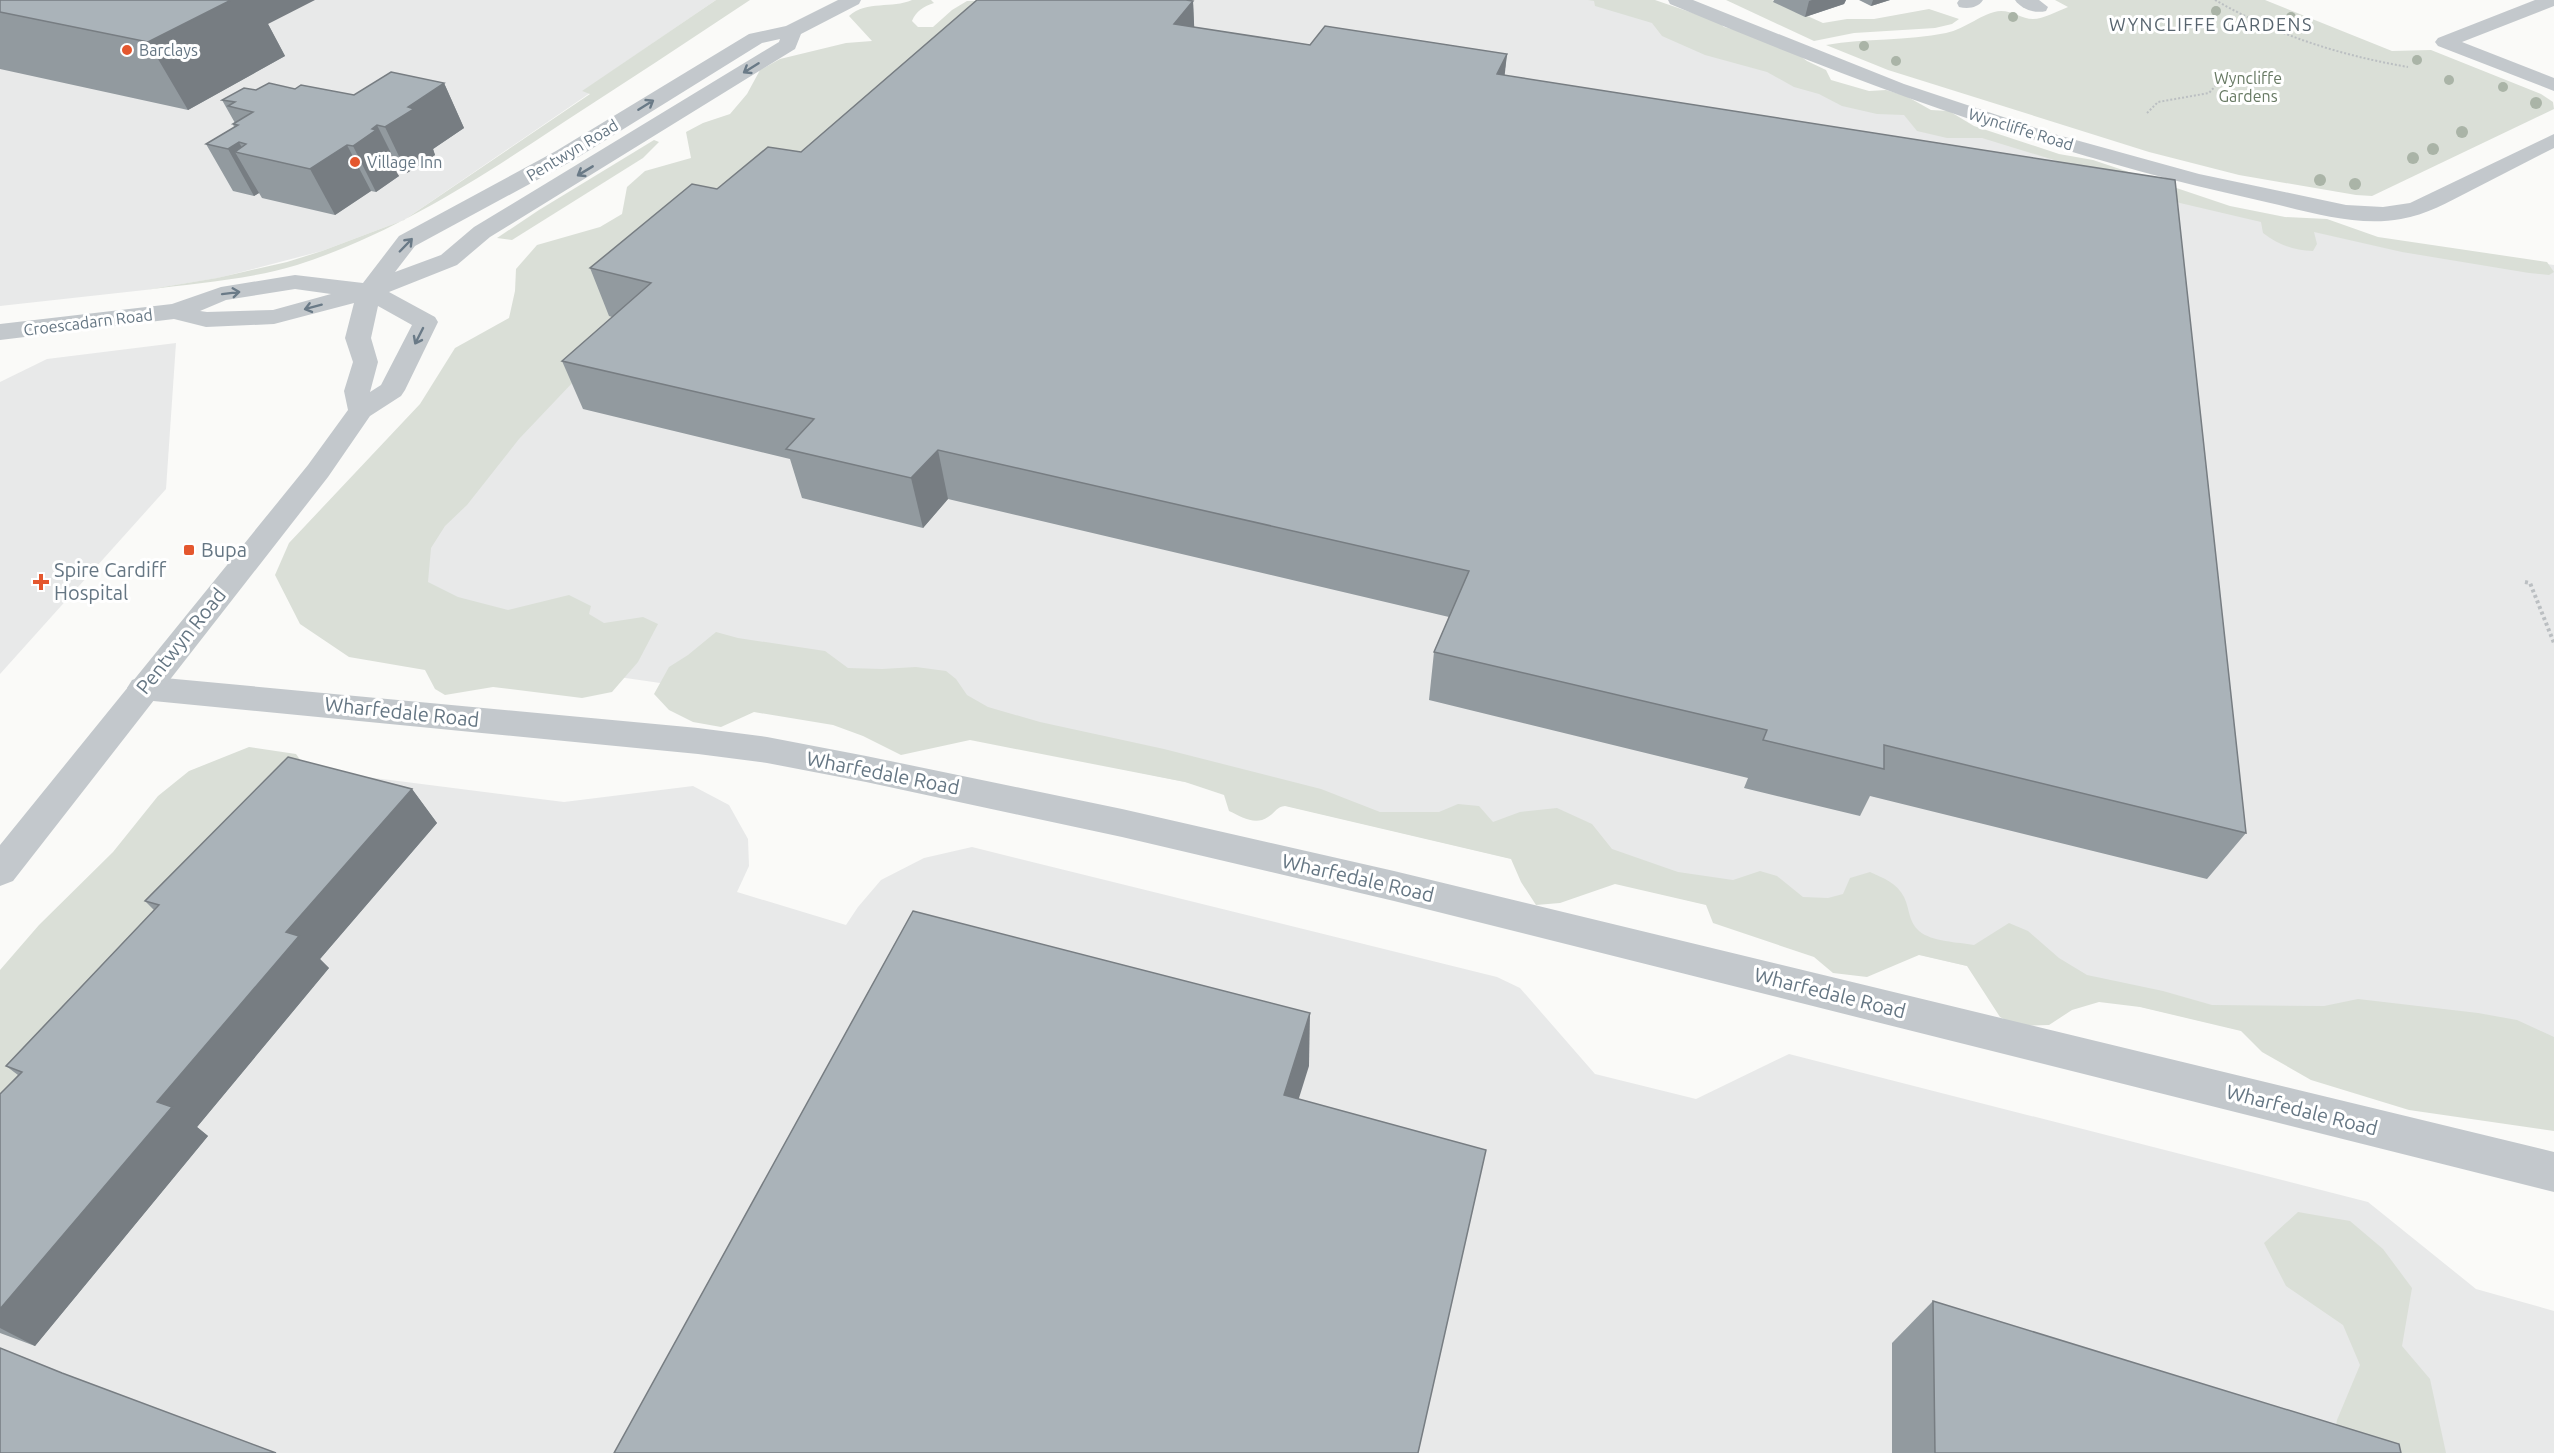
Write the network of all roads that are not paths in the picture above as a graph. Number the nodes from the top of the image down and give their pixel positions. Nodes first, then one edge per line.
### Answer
1 (852, 0) edge
2 (1677, 0) edge
3 (2552, 0) edge
4 (792, 31) junction
5 (2554, 85) edge
6 (2554, 140) edge
7 (369, 291) junction
8 (0, 332) edge
9 (361, 410) junction
10 (143, 688) junction
11 (0, 872) edge
12 (2554, 1172) edge

1 - 4 street, Pentwyn Road
2 - 6 street, Wyncliffe Road
3 - 5 street
4 -> 7 street, Pentwyn Road
7 -> 4 street, Pentwyn Road
7 - 8 street, Croescadarn Road
7 - 9 street, Pentwyn Road
7 -> 9 street, Pentwyn Road
9 - 10 street, Pentwyn Road
10 - 11 street, Pentwyn Road
10 - 12 street, Wharfedale Road

